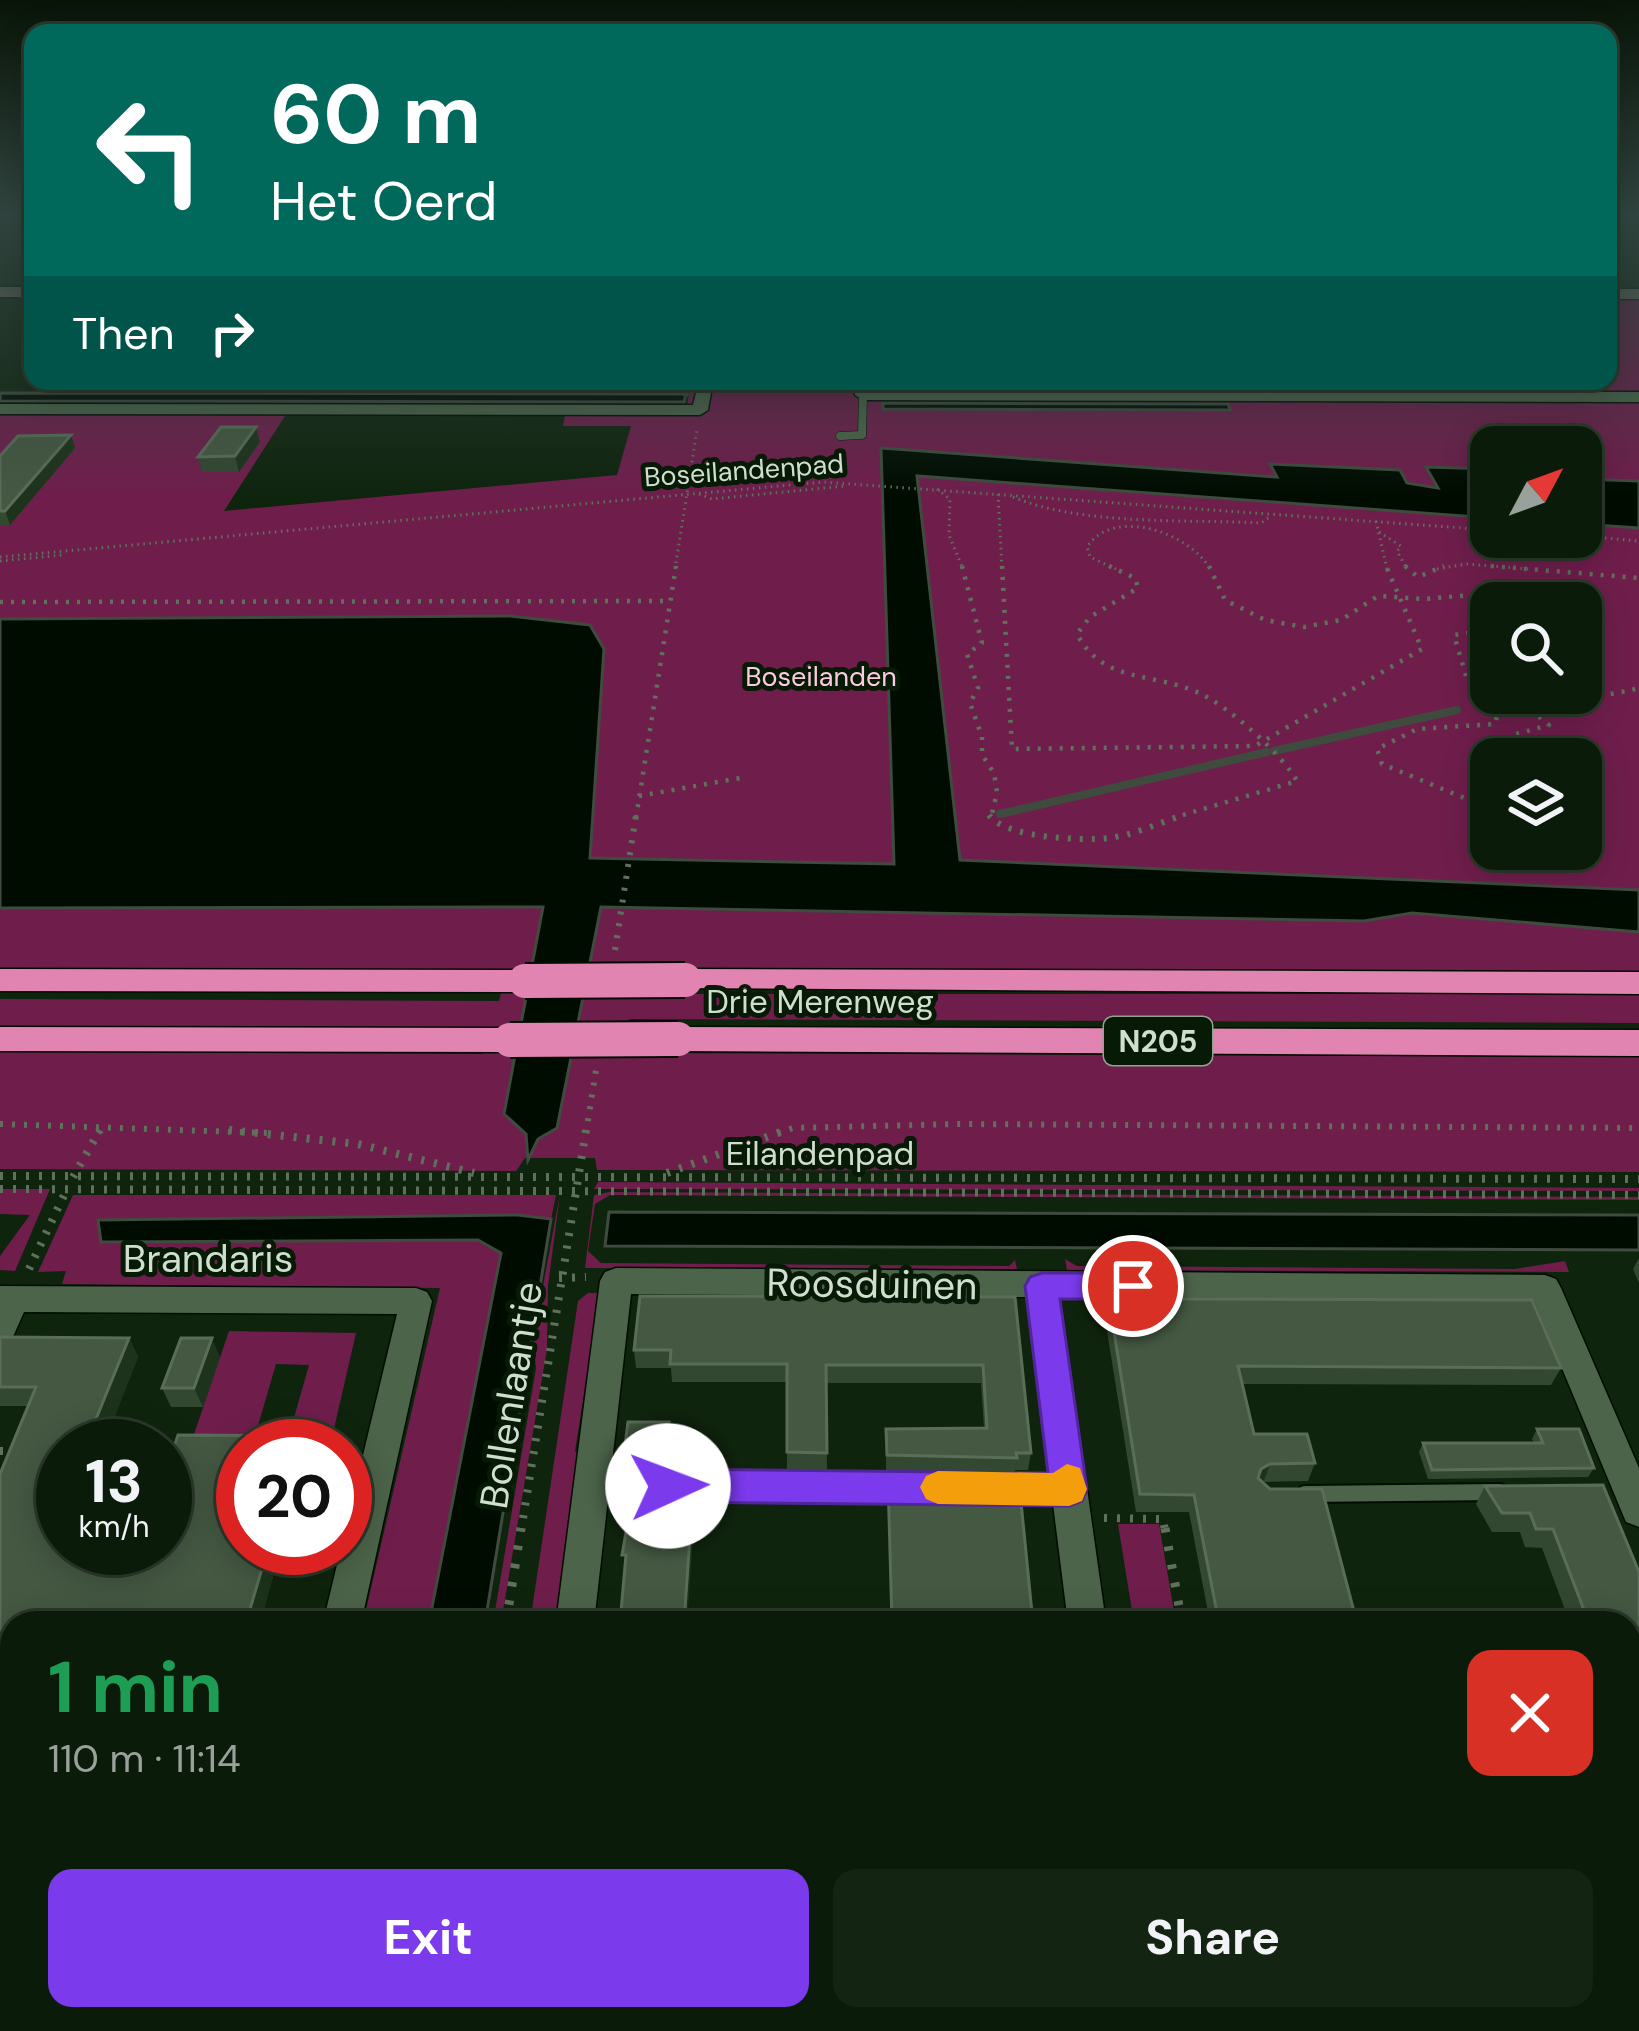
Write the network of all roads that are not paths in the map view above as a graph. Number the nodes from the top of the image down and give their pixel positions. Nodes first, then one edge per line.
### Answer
1 (704, 390) edge
2 (862, 390) edge
3 (1035, 390) edge
4 (1639, 397) edge
5 (0, 409) edge
6 (840, 436) dead end
7 (0, 980) edge
8 (1639, 983) edge
9 (0, 1039) edge
10 (1639, 1043) edge
11 (1042, 1286) junction
12 (5, 1309) edge
13 (913, 1487) edge
14 (592, 1488) junction
15 (980, 1488) edge
16 (1509, 1492) edge
17 (1286, 1494) edge
18 (1628, 1497) edge
19 (1071, 1503) junction
20 (345, 1611) edge
21 (576, 1611) edge
22 (1085, 1611) edge

1 - 5 street
2 - 6 lane
3 - 4 street
7 - 8 highway, Drie Merenweg / N205, bridge
9 - 10 highway, Drie Merenweg / N205, bridge
11 - 14 street, Roosduinen
11 - 18 street, Roosduinen
11 - 19 street
12 - 20 street, Brandaris
13 - 14 lane
14 - 21 street, Roosduinen
15 - 19 lane
16 - 17 lane
19 - 22 street

